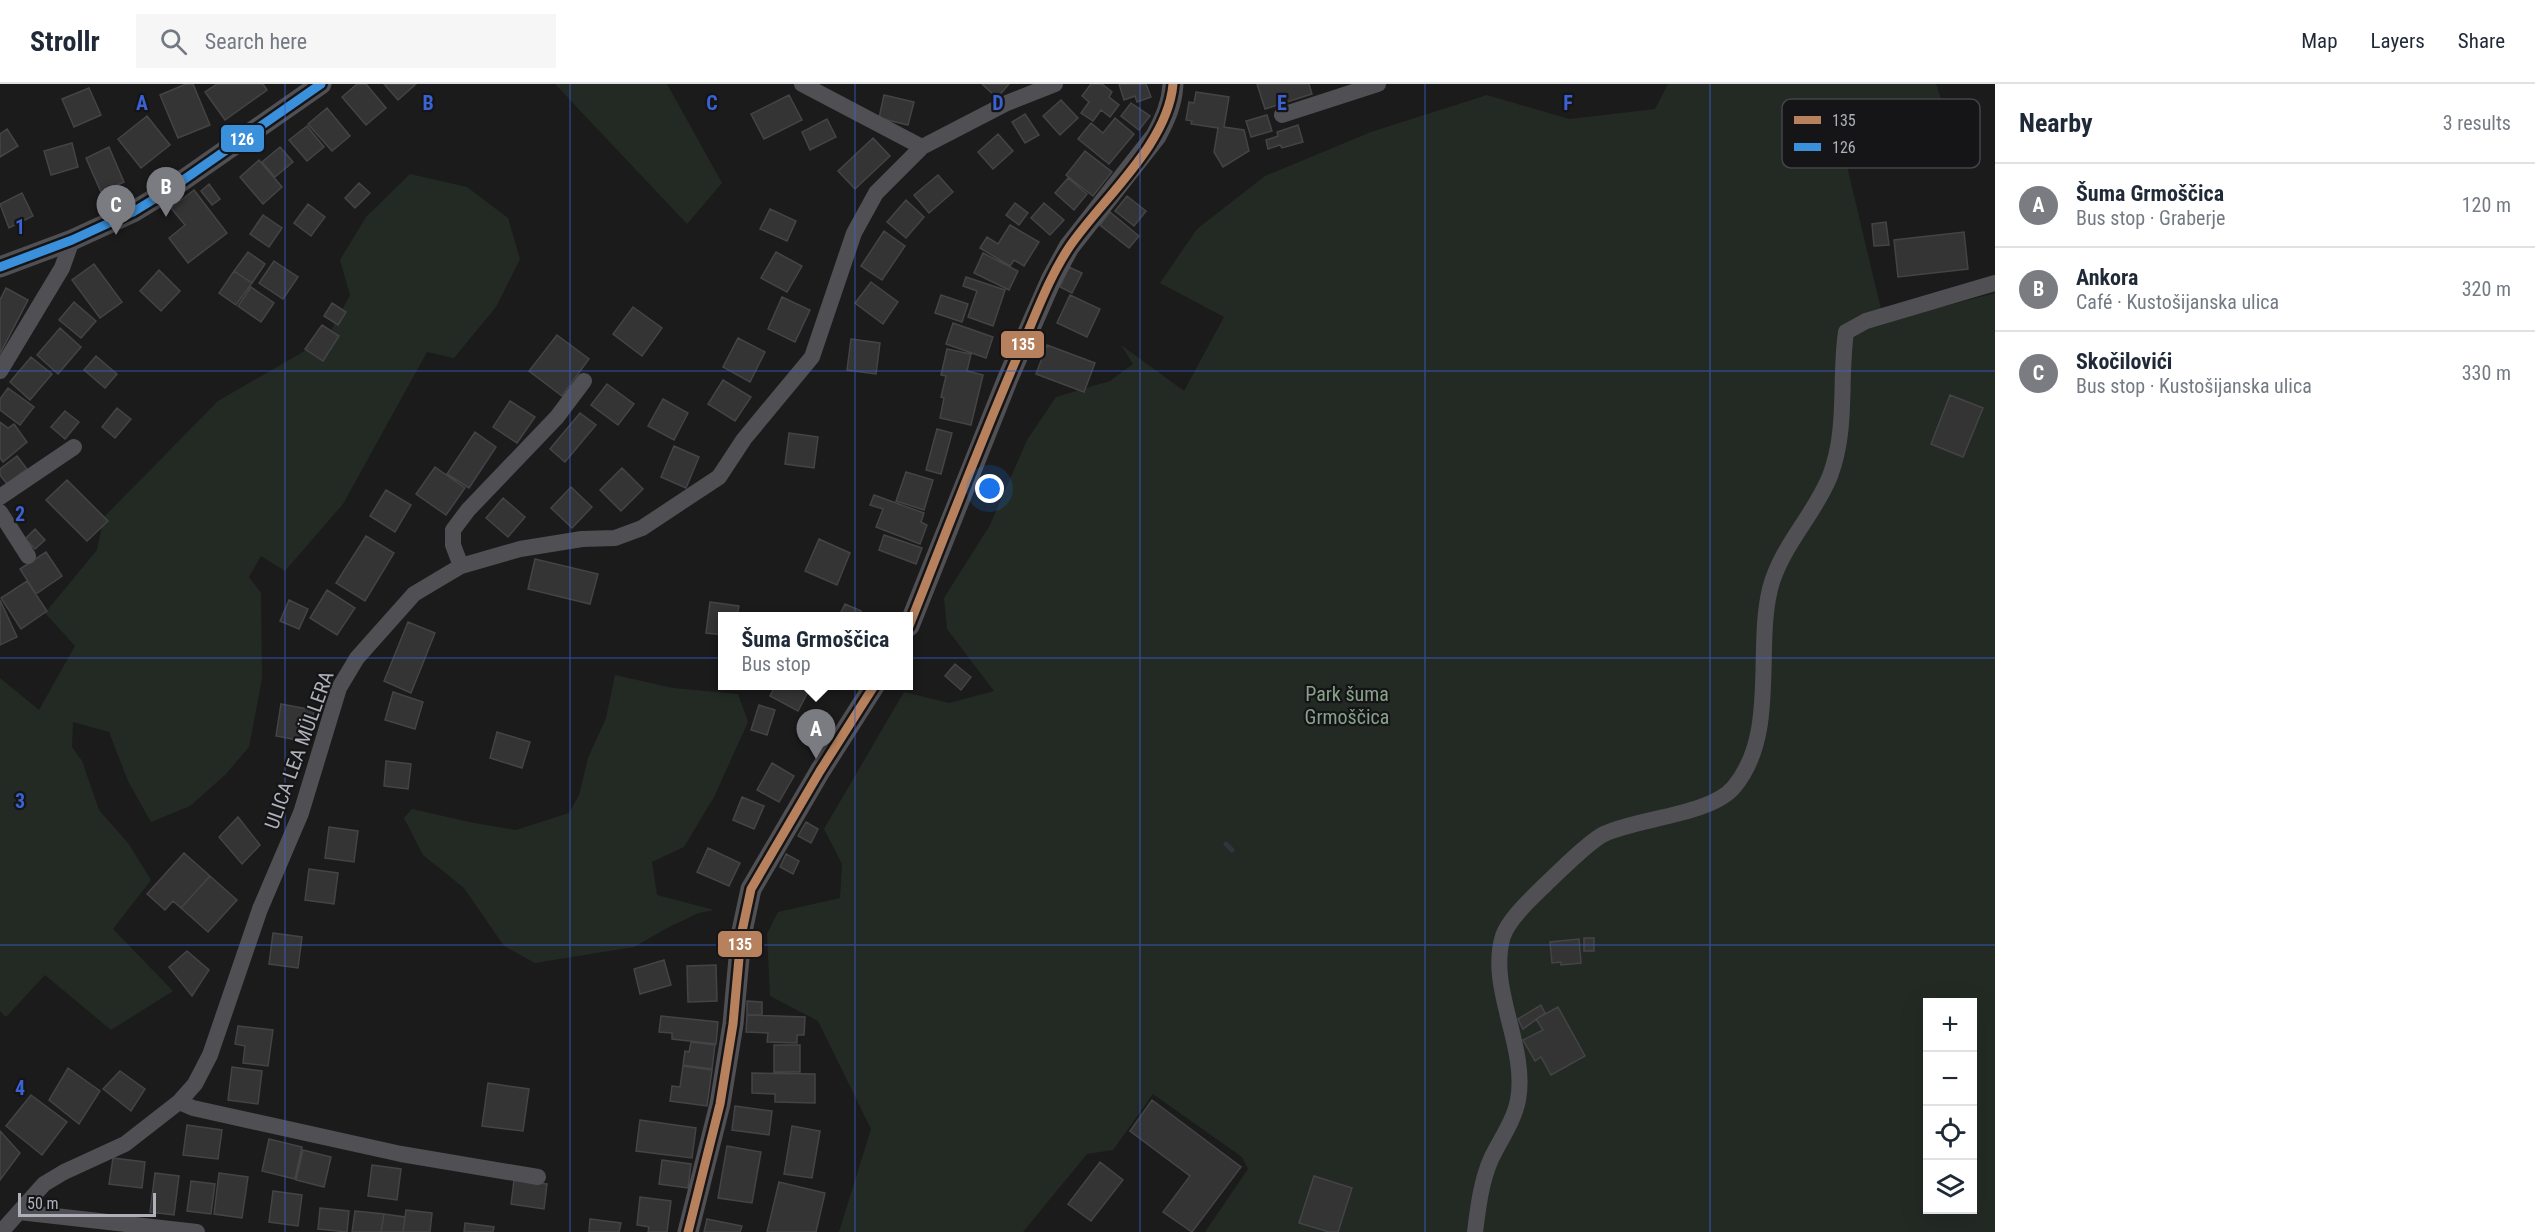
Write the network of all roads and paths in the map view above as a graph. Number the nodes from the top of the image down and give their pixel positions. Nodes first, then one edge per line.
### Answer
1 (321, 84) edge
2 (802, 84) edge
3 (1055, 84) edge
4 (1173, 84) edge
5 (1378, 84) edge
6 (1282, 115) dead end
7 (922, 147) junction
8 (72, 240) junction
9 (0, 267) edge
10 (1995, 283) edge
11 (0, 371) edge
12 (584, 381) dead end
13 (74, 447) dead end
14 (0, 497) edge
15 (0, 512) edge
16 (28, 556) dead end
17 (461, 566) junction
18 (913, 616) edge
19 (872, 690) edge
20 (179, 1102) junction
21 (538, 1177) dead end
22 (19, 1212) junction
23 (1, 1232) edge
24 (197, 1232) edge
25 (688, 1232) edge
26 (1475, 1232) edge

1 - 8 street
2 - 7 street
3 - 7 street, ULICA LEA MÜLLERA
4 - 18 street
5 - 6 street
7 - 17 street, ULICA LEA MÜLLERA
8 - 9 street
8 - 11 street
10 - 26 street
12 - 17 street
13 - 14 street
15 - 16 street
17 - 20 street, ULICA LEA MÜLLERA
19 - 25 street
20 - 21 street
20 - 22 street, ULICA LEA MÜLLERA
22 - 23 street, ULICA LEA MÜLLERA
22 - 24 street

